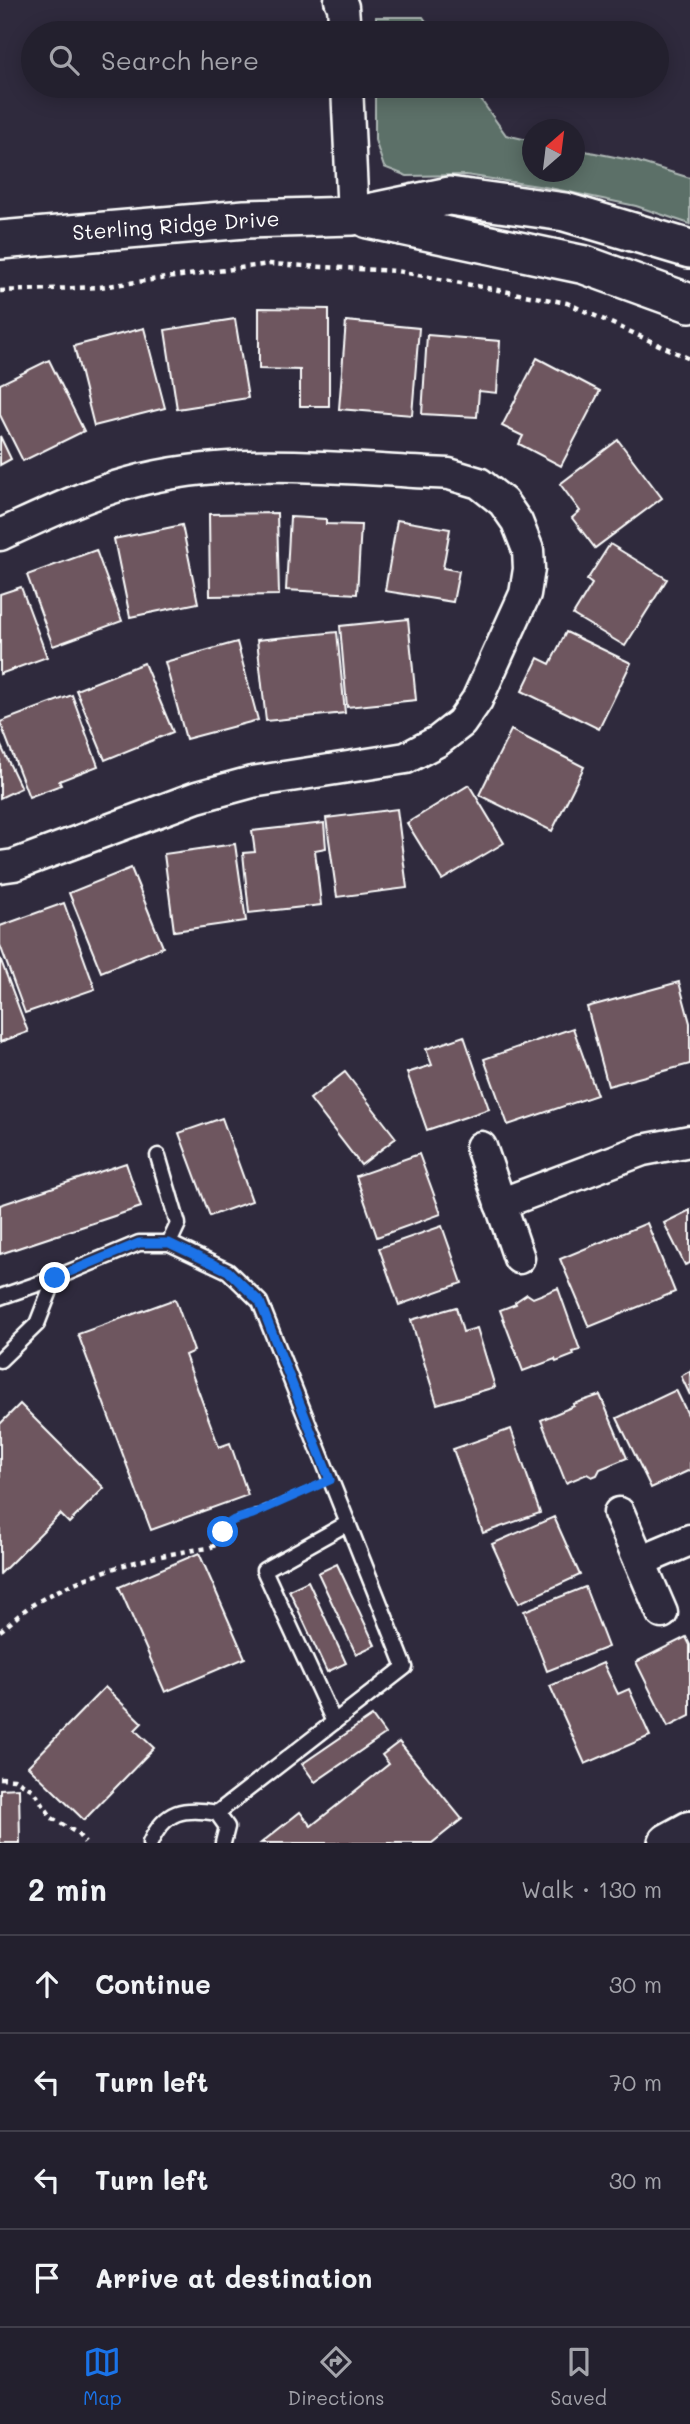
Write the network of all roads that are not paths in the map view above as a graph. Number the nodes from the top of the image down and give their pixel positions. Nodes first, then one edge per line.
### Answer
1 (348, 98) edge
2 (353, 216) junction
3 (0, 240) edge
4 (690, 249) edge
5 (690, 303) edge
6 (0, 536) edge
7 (0, 867) edge
8 (690, 1141) edge
9 (481, 1147) dead end
10 (158, 1156) dead end
11 (500, 1204) junction
12 (169, 1243) junction
13 (519, 1258) dead end
14 (55, 1278) junction
15 (0, 1297) edge
16 (0, 1360) edge
17 (619, 1513) dead end
18 (348, 1523) junction
19 (690, 1540) edge
20 (640, 1561) junction
21 (662, 1613) dead end
22 (334, 1722) junction
23 (217, 1813) junction
24 (690, 1831) edge
25 (150, 1843) edge
26 (223, 1843) edge
27 (668, 1843) edge

1 - 2 street
2 - 3 street, Sterling Ridge Drive
2 - 4 street, Sterling Ridge Drive
2 - 5 street, Sterling Ridge Drive
6 - 7 street
8 - 11 street
9 - 11 street
10 - 12 lane
11 - 13 street
12 - 14 lane
12 - 18 lane
14 - 15 lane
14 - 16 lane
17 - 20 street
18 - 22 lane
18 - 22 lane
19 - 20 street
20 - 21 street
22 - 23 lane
23 - 25 lane
23 - 26 lane
24 - 27 main road

